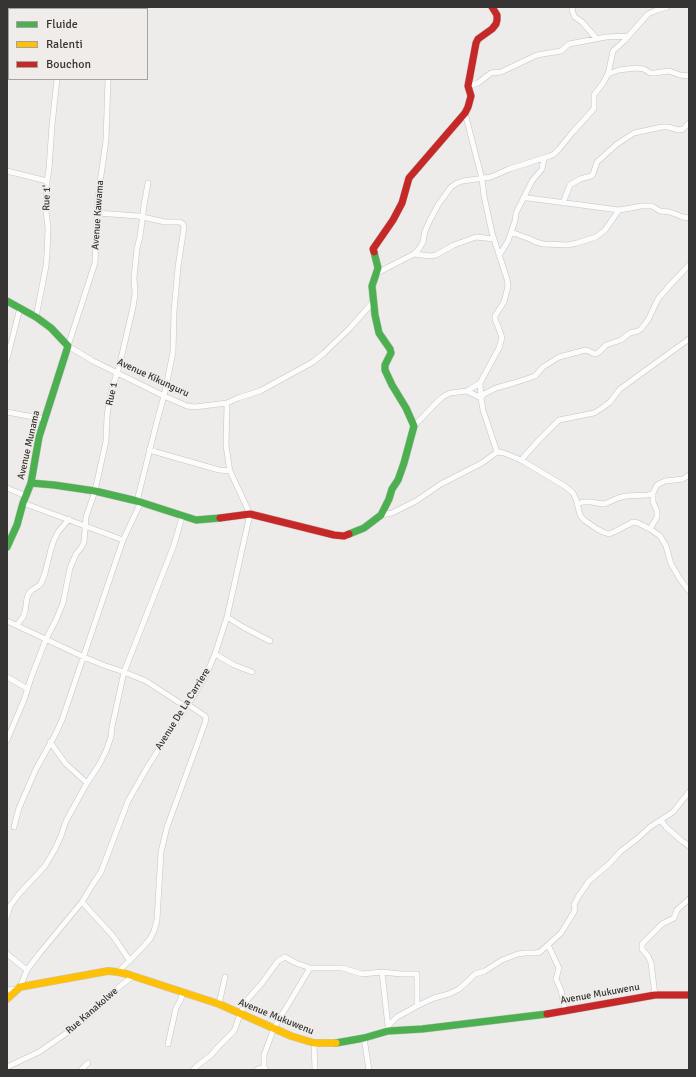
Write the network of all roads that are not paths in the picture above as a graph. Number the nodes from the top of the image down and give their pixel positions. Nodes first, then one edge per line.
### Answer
1 (492, 7) edge
2 (573, 7) edge
3 (667, 7) edge
4 (628, 36) junction
5 (596, 38) junction
6 (608, 74) junction
7 (689, 76) edge
8 (57, 80) edge
9 (108, 80) edge
10 (468, 86) junction
11 (465, 113) junction
12 (689, 123) edge
13 (544, 158) junction
14 (7, 171) edge
15 (482, 179) junction
16 (47, 180) junction
17 (148, 183) dead end
18 (523, 198) junction
19 (563, 203) junction
20 (619, 210) junction
21 (97, 213) junction
22 (142, 217) junction
23 (689, 218) edge
24 (511, 232) junction
25 (494, 239) junction
26 (414, 254) junction
27 (499, 256) junction
28 (689, 265) edge
29 (377, 273) junction
30 (7, 300) edge
31 (373, 302) junction
32 (20, 308) junction
33 (36, 317) junction
34 (689, 339) edge
35 (68, 346) junction
36 (7, 358) edge
37 (117, 373) junction
38 (480, 383) junction
39 (467, 391) junction
40 (164, 396) junction
41 (481, 398) junction
42 (227, 403) junction
43 (7, 412) edge
44 (44, 419) junction
45 (414, 426) junction
46 (149, 450) junction
47 (497, 452) junction
48 (521, 460) junction
49 (230, 471) junction
50 (689, 475) edge
51 (31, 483) junction
52 (7, 488) edge
53 (95, 491) junction
54 (653, 493) junction
55 (24, 499) junction
56 (139, 502) junction
57 (577, 504) junction
58 (250, 514) junction
59 (381, 515) junction
60 (182, 516) junction
61 (69, 519) junction
62 (85, 526) junction
63 (650, 529) junction
64 (123, 540) junction
65 (7, 546) edge
66 (689, 591) edge
67 (227, 617) junction
68 (7, 620) edge
69 (17, 626) junction
70 (46, 640) junction
71 (270, 641) dead end
72 (215, 654) junction
73 (84, 657) junction
74 (124, 672) junction
75 (252, 672) dead end
76 (7, 678) edge
77 (28, 689) junction
78 (186, 706) junction
79 (7, 740) edge
80 (50, 742) junction
81 (87, 783) junction
82 (689, 792) edge
83 (662, 820) junction
84 (14, 827) dead end
85 (689, 846) edge
86 (689, 899) edge
87 (82, 902) junction
88 (7, 916) edge
89 (548, 945) junction
90 (7, 954) edge
91 (130, 961) junction
92 (310, 968) junction
93 (27, 970) junction
94 (118, 972) junction
95 (382, 972) junction
96 (133, 976) junction
97 (225, 977) dead end
98 (19, 988) junction
99 (7, 990) edge
100 (183, 993) junction
101 (655, 995) junction
102 (689, 995) edge
103 (7, 999) edge
104 (218, 1004) junction
105 (417, 1006) junction
106 (565, 1011) junction
107 (240, 1014) junction
108 (274, 1028) junction
109 (388, 1028) junction
110 (364, 1038) junction
111 (314, 1043) junction
112 (168, 1044) dead end
113 (88, 1063) dead end
114 (7, 1067) edge
115 (265, 1069) edge
116 (81, 1070) edge
117 (193, 1070) edge
118 (256, 1070) edge
119 (316, 1070) edge
120 (370, 1070) edge

1 - 10 street
2 - 5 street
3 - 4 street
4 - 5 street
4 - 6 street
5 - 10 street
6 - 7 street
6 - 13 street
8 - 16 street, Rue 1'
9 - 21 street, Avenue Kawama
10 - 11 street
11 - 15 street
11 - 29 street
12 - 19 street
13 - 15 street
13 - 18 street
14 - 16 street
15 - 25 street
15 - 26 street
16 - 33 street, Rue 1'
17 - 22 street, Rue 1
18 - 19 street
18 - 24 street
19 - 20 street
20 - 23 street
20 - 24 street
21 - 22 street
21 - 35 street, Avenue Kawama
22 - 37 street, Rue 1
22 - 40 street
24 - 27 street
25 - 26 street
25 - 27 street
26 - 29 street
27 - 38 street
28 - 41 street
29 - 31 street
30 - 32 street, Avenue Kikunguru
31 - 42 street, Avenue Kikunguru
31 - 45 street
32 - 33 street, Avenue Kikunguru
32 - 36 street
33 - 35 street, Avenue Kikunguru
34 - 48 street
35 - 37 street, Avenue Kikunguru
35 - 44 street, Avenue Munama
37 - 40 street, Avenue Kikunguru
37 - 53 street, Rue 1
38 - 39 street
38 - 41 street
39 - 41 street
39 - 45 street
40 - 42 street, Avenue Kikunguru
40 - 46 street
41 - 47 street
42 - 49 street
43 - 44 street
44 - 51 street, Avenue Munama
45 - 59 street
46 - 49 street
46 - 56 street
47 - 48 street
47 - 59 street
48 - 57 street
49 - 58 street
50 - 54 street
51 - 53 street
51 - 55 street, Avenue Munama
52 - 55 street
53 - 56 street
53 - 62 street, Rue 1
54 - 57 street
54 - 63 street
55 - 61 street
55 - 65 street, Avenue Munama
56 - 60 street
56 - 64 street
57 - 63 street
58 - 59 street
58 - 60 street
58 - 67 street, Avenue De La Carriere
60 - 74 street
61 - 62 street
61 - 69 street
62 - 64 street
62 - 70 street, Rue 1
63 - 66 street
64 - 73 street
67 - 71 street
67 - 72 street, Avenue De La Carriere
68 - 69 street
69 - 70 street
70 - 73 street
70 - 77 street, Rue 1
72 - 75 street
72 - 78 street, Avenue De La Carriere
73 - 74 street
73 - 80 street
74 - 78 street
74 - 81 street
76 - 77 street
77 - 79 street, Rue 1
78 - 87 street, Avenue De La Carriere
78 - 91 street
80 - 81 street
80 - 84 street
81 - 88 street
82 - 83 street
83 - 85 street
83 - 89 street
86 - 101 street
87 - 91 street
87 - 93 street, Avenue De La Carriere
89 - 105 street
89 - 106 street
90 - 93 street
91 - 94 street
92 - 95 street
92 - 107 street
92 - 108 street
93 - 98 street, Avenue De La Carriere
94 - 96 street, Avenue Mukuwenu
94 - 98 street, Avenue Mukuwenu
95 - 105 street
95 - 109 street
96 - 100 street, Avenue Mukuwenu
96 - 114 street, Rue Kanakolwe
97 - 104 street
98 - 99 street
98 - 103 street
100 - 104 street, Avenue Mukuwenu
100 - 112 street
101 - 102 street, Avenue Mukuwenu
101 - 106 street, Avenue Mukuwenu
104 - 107 street, Avenue Mukuwenu
105 - 109 street
106 - 109 street, Avenue Mukuwenu
107 - 108 street, Avenue Mukuwenu
107 - 117 street
108 - 111 street, Avenue Mukuwenu
108 - 115 street
109 - 110 street, Avenue Mukuwenu
110 - 111 street, Avenue Mukuwenu
110 - 120 street
111 - 119 street
113 - 116 street
115 - 118 street

